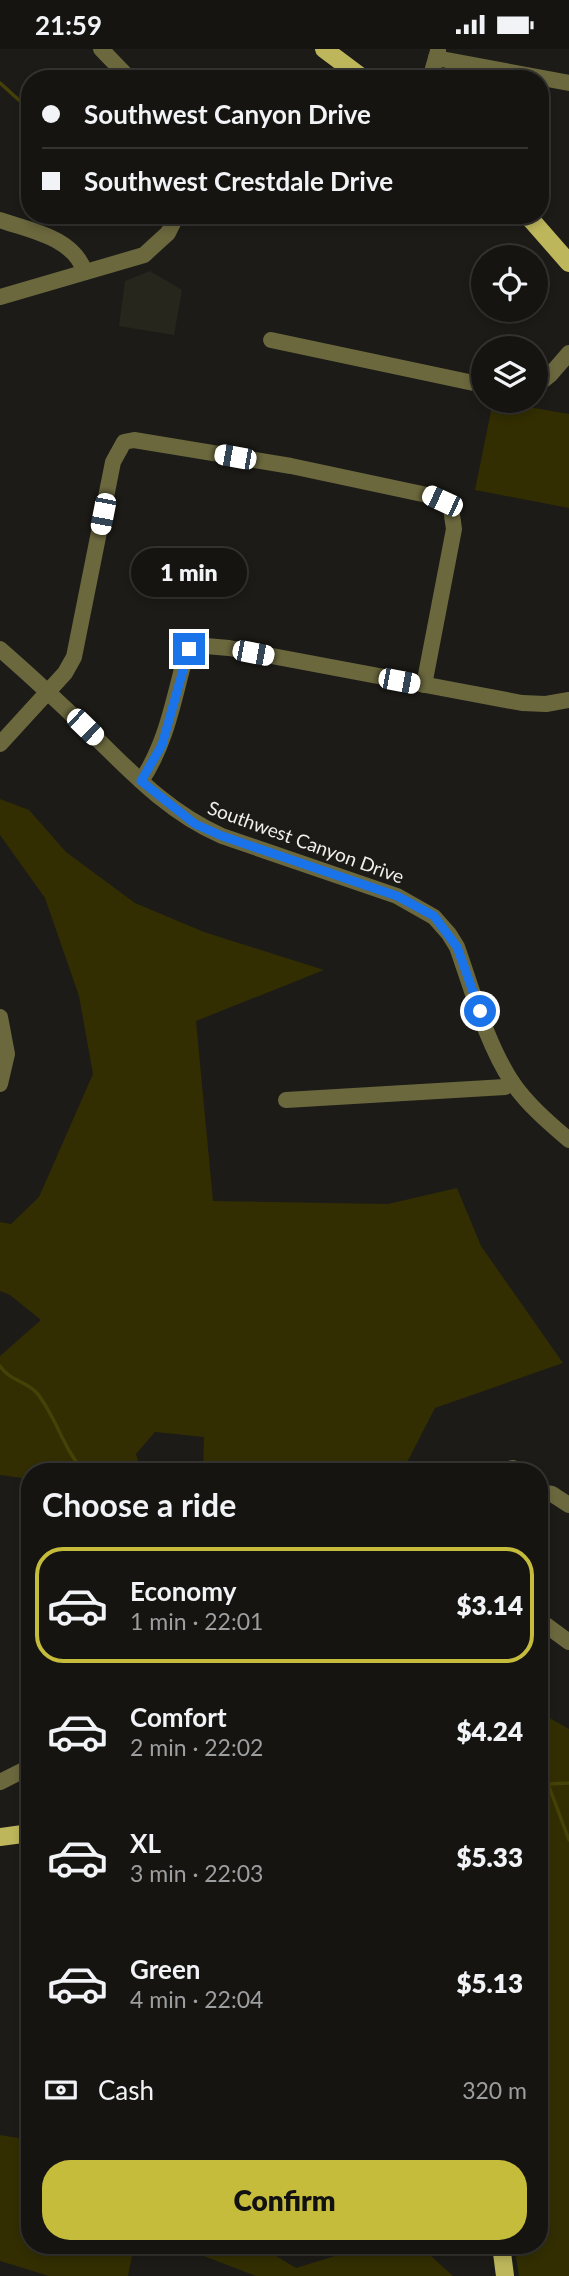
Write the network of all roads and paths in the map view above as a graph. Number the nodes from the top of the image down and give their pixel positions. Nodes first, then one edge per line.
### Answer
1 (101, 49) edge
2 (324, 49) edge
3 (438, 54) edge
4 (121, 70) edge
5 (350, 70) edge
6 (510, 70) edge
7 (549, 79) edge
8 (569, 83) edge
9 (0, 220) edge
10 (172, 224) edge
11 (535, 224) edge
12 (569, 263) edge
13 (85, 272) junction
14 (0, 297) edge
15 (271, 340) dead end
16 (569, 353) edge
17 (548, 377) edge
18 (471, 382) edge
19 (0, 649) edge
20 (424, 685) junction
21 (48, 691) junction
22 (569, 700) edge
23 (0, 744) edge
24 (141, 781) junction
25 (0, 1017) edge
26 (512, 1082) junction
27 (0, 1084) edge
28 (286, 1100) dead end
29 (569, 1140) edge
30 (548, 1493) edge
31 (569, 1505) edge
32 (548, 1627) edge
33 (569, 1642) edge
34 (21, 1772) edge
35 (0, 1782) edge
36 (21, 1834) edge
37 (0, 1837) edge
38 (501, 2254) edge
39 (505, 2276) edge

1 - 4 street
2 - 5 main road
3 - 6 street
7 - 8 street
9 - 13 street
10 - 13 street
11 - 12 main road
13 - 14 street
15 - 18 street
16 - 17 street
19 - 21 street, Southwest Canyon Drive
20 - 21 street
20 - 22 street
20 - 24 street
21 - 23 street
21 - 24 street, Southwest Canyon Drive
24 - 26 street, Southwest Canyon Drive
25 - 27 street
26 - 28 street
26 - 29 street, Southwest Canyon Drive
30 - 31 street
32 - 33 street
34 - 35 street
36 - 37 main road
38 - 39 main road

